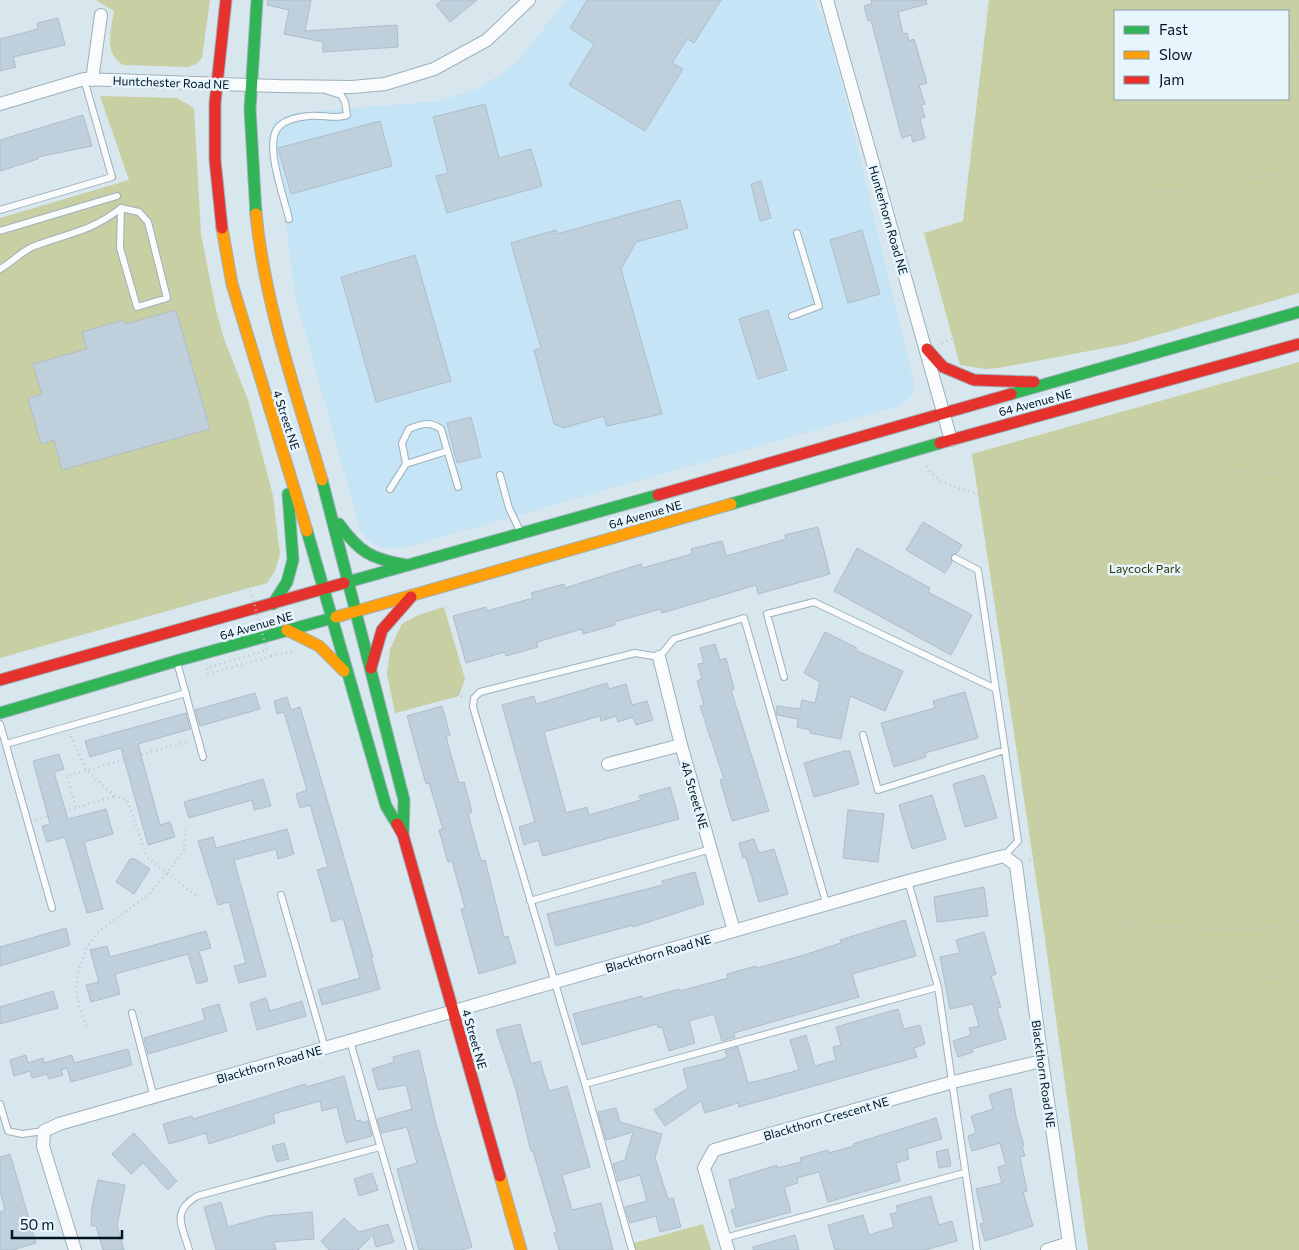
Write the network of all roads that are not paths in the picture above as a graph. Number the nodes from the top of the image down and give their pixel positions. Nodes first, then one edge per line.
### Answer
1 (226, 0) edge
2 (257, 0) edge
3 (529, 0) edge
4 (827, 0) edge
5 (101, 15) dead end
6 (88, 79) junction
7 (218, 84) junction
8 (251, 86) junction
9 (312, 87) junction
10 (0, 104) edge
11 (117, 196) dead end
12 (121, 208) junction
13 (0, 210) edge
14 (289, 218) dead end
15 (0, 231) edge
16 (797, 233) dead end
17 (0, 269) edge
18 (1299, 312) edge
19 (792, 316) dead end
20 (1299, 344) edge
21 (926, 349) junction
22 (1057, 382) junction
23 (944, 414) junction
24 (951, 440) junction
25 (447, 451) junction
26 (285, 458) junction
27 (406, 464) junction
28 (500, 475) dead end
29 (458, 488) dead end
30 (390, 489) dead end
31 (331, 513) junction
32 (521, 534) junction
33 (954, 558) dead end
34 (409, 566) junction
35 (349, 583) junction
36 (325, 589) junction
37 (411, 597) junction
38 (273, 604) junction
39 (357, 611) junction
40 (333, 618) junction
41 (287, 630) junction
42 (659, 658) junction
43 (176, 661) junction
44 (371, 668) junction
45 (348, 677) junction
46 (784, 677) dead end
47 (0, 680) edge
48 (996, 690) junction
49 (186, 693) junction
50 (0, 713) edge
51 (0, 724) edge
52 (862, 735) dead end
53 (6, 744) junction
54 (681, 745) junction
55 (1005, 750) junction
56 (203, 758) dead end
57 (608, 764) dead end
58 (403, 835) junction
59 (711, 849) junction
60 (1004, 856) junction
61 (908, 881) junction
62 (281, 895) dead end
63 (530, 901) junction
64 (827, 906) junction
65 (52, 908) dead end
66 (734, 931) junction
67 (554, 983) junction
68 (938, 987) junction
69 (452, 1012) junction
70 (132, 1013) dead end
71 (350, 1041) junction
72 (325, 1048) junction
73 (1042, 1061) junction
74 (953, 1082) junction
75 (585, 1084) junction
76 (154, 1098) junction
77 (0, 1104) edge
78 (44, 1131) junction
79 (380, 1147) junction
80 (964, 1173) junction
81 (727, 1244) edge
82 (1070, 1247) edge
83 (75, 1250) edge
84 (189, 1250) edge
85 (410, 1250) edge
86 (521, 1250) edge
87 (632, 1250) edge
88 (977, 1250) edge
89 (1047, 1250) edge

1 - 7 main road, 4 Street NE
2 - 8 main road, 4 Street NE
3 - 9 street, Huntchester Road NE
4 - 21 street, Hunterhorn Road NE
5 - 6 street
6 - 7 street, Huntchester Road NE
6 - 10 street, Huntchester Road NE
6 - 13 lane
7 - 8 street, Huntchester Road NE
7 - 26 main road, 4 Street NE
8 - 9 street, Huntchester Road NE
8 - 31 main road, 4 Street NE
9 - 14 lane
11 - 15 lane
12 - 12 lane
12 - 17 lane
16 - 19 lane
18 - 22 main road, 64 Avenue NE
20 - 24 main road, 64 Avenue NE
21 - 22 main road
21 - 23 street, Hunterhorn Road NE
22 - 23 main road, 64 Avenue NE
23 - 24 street, Hunterhorn Road NE
23 - 32 main road, 64 Avenue NE
24 - 37 main road, 64 Avenue NE
25 - 27 lane
25 - 27 lane
25 - 29 lane
26 - 36 main road, 4 Street NE
26 - 38 main road
27 - 30 lane
28 - 32 lane
31 - 34 main road
31 - 35 main road, 4 Street NE
32 - 34 main road, 64 Avenue NE
33 - 48 lane
34 - 35 main road, 64 Avenue NE
35 - 36 main road, 64 Avenue NE
35 - 39 main road, 4 Street NE
36 - 38 main road, 64 Avenue NE
36 - 40 main road, 4 Street NE
37 - 39 main road, 64 Avenue NE
37 - 44 main road
38 - 47 main road, 64 Avenue NE
39 - 40 main road, 64 Avenue NE
39 - 44 main road, 4 Street NE
40 - 41 main road, 64 Avenue NE
40 - 45 main road, 4 Street NE
41 - 43 main road, 64 Avenue NE
41 - 45 main road
42 - 54 street, 4A Street NE
42 - 63 lane
42 - 64 lane
43 - 49 lane
43 - 50 main road, 64 Avenue NE
44 - 58 main road, 4 Street NE
45 - 58 main road, 4 Street NE
46 - 48 lane
48 - 55 lane
49 - 53 lane
49 - 56 lane
51 - 53 lane
52 - 55 lane
53 - 65 lane
54 - 57 street
54 - 59 street, 4A Street NE
55 - 60 lane
58 - 69 main road, 4 Street NE
59 - 63 lane
59 - 66 street, 4A Street NE
60 - 61 street, Blackthorn Road NE
60 - 73 street, Blackthorn Road NE
61 - 64 street, Blackthorn Road NE
61 - 68 lane
62 - 72 lane
63 - 67 lane
64 - 66 street, Blackthorn Road NE
66 - 67 street, Blackthorn Road NE
67 - 69 street, Blackthorn Road NE
67 - 75 lane
68 - 74 lane
68 - 75 lane
69 - 71 street, Blackthorn Road NE
69 - 86 main road, 4 Street NE
70 - 76 lane
71 - 72 street, Blackthorn Road NE
71 - 79 lane
72 - 76 street, Blackthorn Road NE
73 - 74 street, Blackthorn Crescent NE
73 - 82 street, Blackthorn Road NE
74 - 80 lane
74 - 81 street, Blackthorn Crescent NE
75 - 87 lane
76 - 78 street, Blackthorn Road NE
77 - 78 lane
78 - 83 street
79 - 84 lane
79 - 85 lane
80 - 81 lane
80 - 88 lane
82 - 89 street

